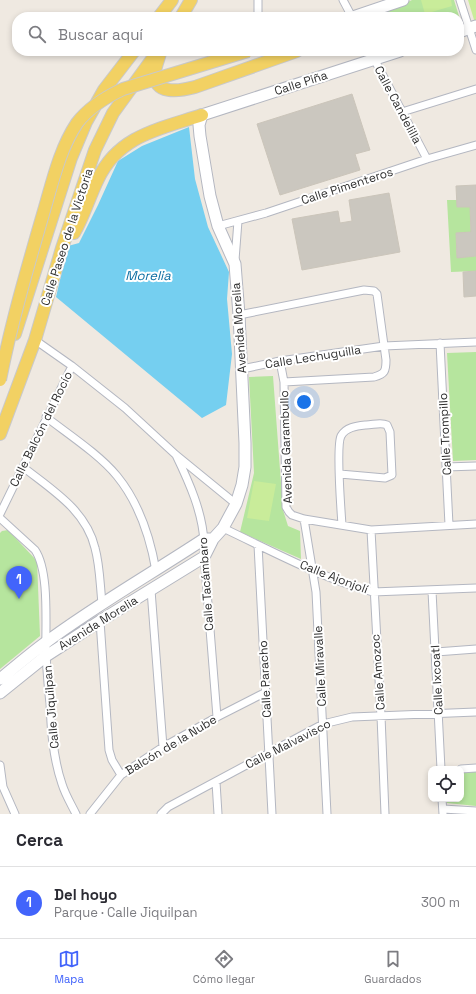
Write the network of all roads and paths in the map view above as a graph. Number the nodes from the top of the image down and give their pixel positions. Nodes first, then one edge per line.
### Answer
1 (172, 0) edge
2 (192, 0) edge
3 (258, 0) edge
4 (343, 0) edge
5 (403, 0) edge
6 (460, 0) edge
7 (163, 12) edge
8 (184, 12) edge
9 (258, 12) edge
10 (349, 12) edge
11 (367, 12) edge
12 (463, 12) edge
13 (464, 14) edge
14 (468, 29) edge
15 (476, 50) edge
16 (130, 56) edge
17 (155, 56) edge
18 (158, 56) edge
19 (232, 56) edge
20 (283, 56) edge
21 (369, 56) edge
22 (373, 56) edge
23 (476, 89) edge
24 (402, 112) junction
25 (202, 115) junction
26 (476, 145) edge
27 (427, 159) junction
28 (238, 221) junction
29 (218, 226) junction
30 (62, 248) junction
31 (235, 264) junction
32 (239, 315) junction
33 (35, 340) junction
34 (476, 342) edge
35 (440, 343) junction
36 (384, 346) junction
37 (280, 361) junction
38 (72, 366) junction
39 (242, 369) junction
40 (0, 380) edge
41 (284, 382) junction
42 (0, 383) edge
43 (46, 418) junction
44 (0, 434) edge
45 (176, 455) junction
46 (476, 466) edge
47 (23, 467) junction
48 (446, 467) junction
49 (340, 474) junction
50 (236, 504) junction
51 (0, 514) edge
52 (0, 518) edge
53 (304, 519) junction
54 (476, 524) edge
55 (342, 525) junction
56 (449, 525) junction
57 (223, 528) junction
58 (371, 530) junction
59 (209, 539) junction
60 (258, 545) junction
61 (204, 557) junction
62 (156, 570) junction
63 (312, 570) junction
64 (476, 588) edge
65 (151, 590) junction
66 (432, 591) junction
67 (373, 592) junction
68 (102, 603) junction
69 (100, 621) junction
70 (46, 642) junction
71 (476, 650) edge
72 (436, 652) junction
73 (46, 656) junction
74 (0, 679) edge
75 (266, 692) junction
76 (0, 694) edge
77 (476, 712) edge
78 (438, 714) junction
79 (381, 716) junction
80 (217, 717) junction
81 (323, 724) junction
82 (163, 747) junction
83 (269, 754) junction
84 (0, 765) edge
85 (441, 766) edge
86 (476, 768) edge
87 (464, 769) edge
88 (121, 775) junction
89 (216, 782) junction
90 (1, 788) edge
91 (443, 811) edge
92 (476, 811) edge
93 (15, 814) edge
94 (76, 814) edge
95 (90, 814) edge
96 (161, 814) edge
97 (218, 814) edge
98 (272, 814) edge
99 (327, 814) edge
100 (385, 814) edge

1 - 7 main road
2 - 8 main road
3 - 9 street
4 - 10 street
5 - 11 main road
6 - 12 street
13 - 14 street
14 - 15 street
16 - 42 main road, Calle Paseo de la Victoria
17 - 30 main road, Calle Paseo de la Victoria
18 - 20 main road
19 - 40 main road, bridge
21 - 25 main road, Calle Piña
22 - 24 street, Calle Candelilla
23 - 24 street
24 - 27 street, Calle Candelilla
25 - 29 main road, Avenida Morelia
25 - 30 main road
26 - 27 street, Calle Pimenteros
27 - 28 street, Calle Pimenteros
28 - 29 street, Calle Pimenteros
28 - 31 street
29 - 31 main road, Avenida Morelia
30 - 33 main road, Calle Paseo de la Victoria
31 - 32 main road, Avenida Morelia
32 - 36 street, Calle Lechuguilla
32 - 39 main road, Avenida Morelia
33 - 38 street, Calle Tacámbaro
33 - 44 main road, Calle Paseo de la Victoria
34 - 35 street, Calle Lechuguilla
35 - 36 street, Calle Lechuguilla
35 - 48 street, Calle Trompillo
36 - 37 street, Calle Lechuguilla
36 - 41 street, Calle Lechuguilla
37 - 39 street, Calle Lechuguilla
37 - 41 street, Avenida Garambullo
38 - 43 street, Calle Balcón del Rocío
38 - 45 street, Calle Tacámbaro
39 - 50 main road, Avenida Morelia
41 - 53 street, Avenida Garambullo
43 - 47 street, Calle Balcón del Rocío
43 - 62 street
45 - 50 street, Calle Tacámbaro
45 - 59 street, Calle Tacámbaro
46 - 48 street
47 - 51 street, Calle Balcón del Rocío
47 - 68 street
48 - 56 street, Calle Trompillo
49 - 49 street
49 - 55 street
50 - 57 main road, Avenida Morelia
52 - 70 street, Calle Jiquilpan
53 - 55 street, Avenida Garambullo
53 - 63 street, Calle Miravalle
54 - 56 street, Avenida Garambullo
55 - 58 street, Avenida Garambullo
56 - 58 street, Avenida Garambullo
57 - 59 main road, Avenida Morelia
57 - 60 street, Calle Ajonjolí
58 - 67 street, Calle Amozoc
59 - 61 main road, Avenida Morelia
59 - 62 main road, Avenida Morelia
60 - 63 street, Calle Ajonjolí
60 - 75 street, Calle Paracho
61 - 65 main road, Avenida Morelia
61 - 80 street, Calle Tacámbaro
62 - 68 main road, Avenida Morelia
63 - 67 street, Calle Ajonjolí
63 - 81 street, Calle Miravalle
64 - 66 street, Calle Ajonjolí
65 - 69 main road, Avenida Morelia
65 - 82 street
66 - 67 street, Calle Ajonjolí
66 - 72 street, Calle Ixcoatl
67 - 79 street, Calle Amozoc
68 - 70 main road, Avenida Morelia
69 - 73 main road, Avenida Morelia
69 - 88 street
70 - 73 street, Calle Jiquilpan
70 - 74 main road, Avenida Morelia
71 - 72 street
72 - 78 street, Calle Ixcoatl
73 - 76 main road, Avenida Morelia
73 - 94 street, Calle Jiquilpan
75 - 80 street, Balcón de la Nube
75 - 83 street, Calle Paracho
77 - 78 street, Calle Malvavisco
78 - 79 street, Calle Malvavisco
78 - 85 street, Calle Ixcoatl
79 - 81 street, Calle Malvavisco
79 - 100 street, Calle Amozoc
80 - 82 street, Balcón de la Nube
81 - 83 street, Calle Malvavisco
81 - 99 street, Calle Miravalle
82 - 88 street, Balcón de la Nube
83 - 89 street, Calle Malvavisco
83 - 98 street, Calle Paracho
84 - 90 street
86 - 87 street
88 - 95 street, Balcón de la Nube
89 - 96 street, Calle Malvavisco
89 - 97 street
90 - 93 street
91 - 92 street

